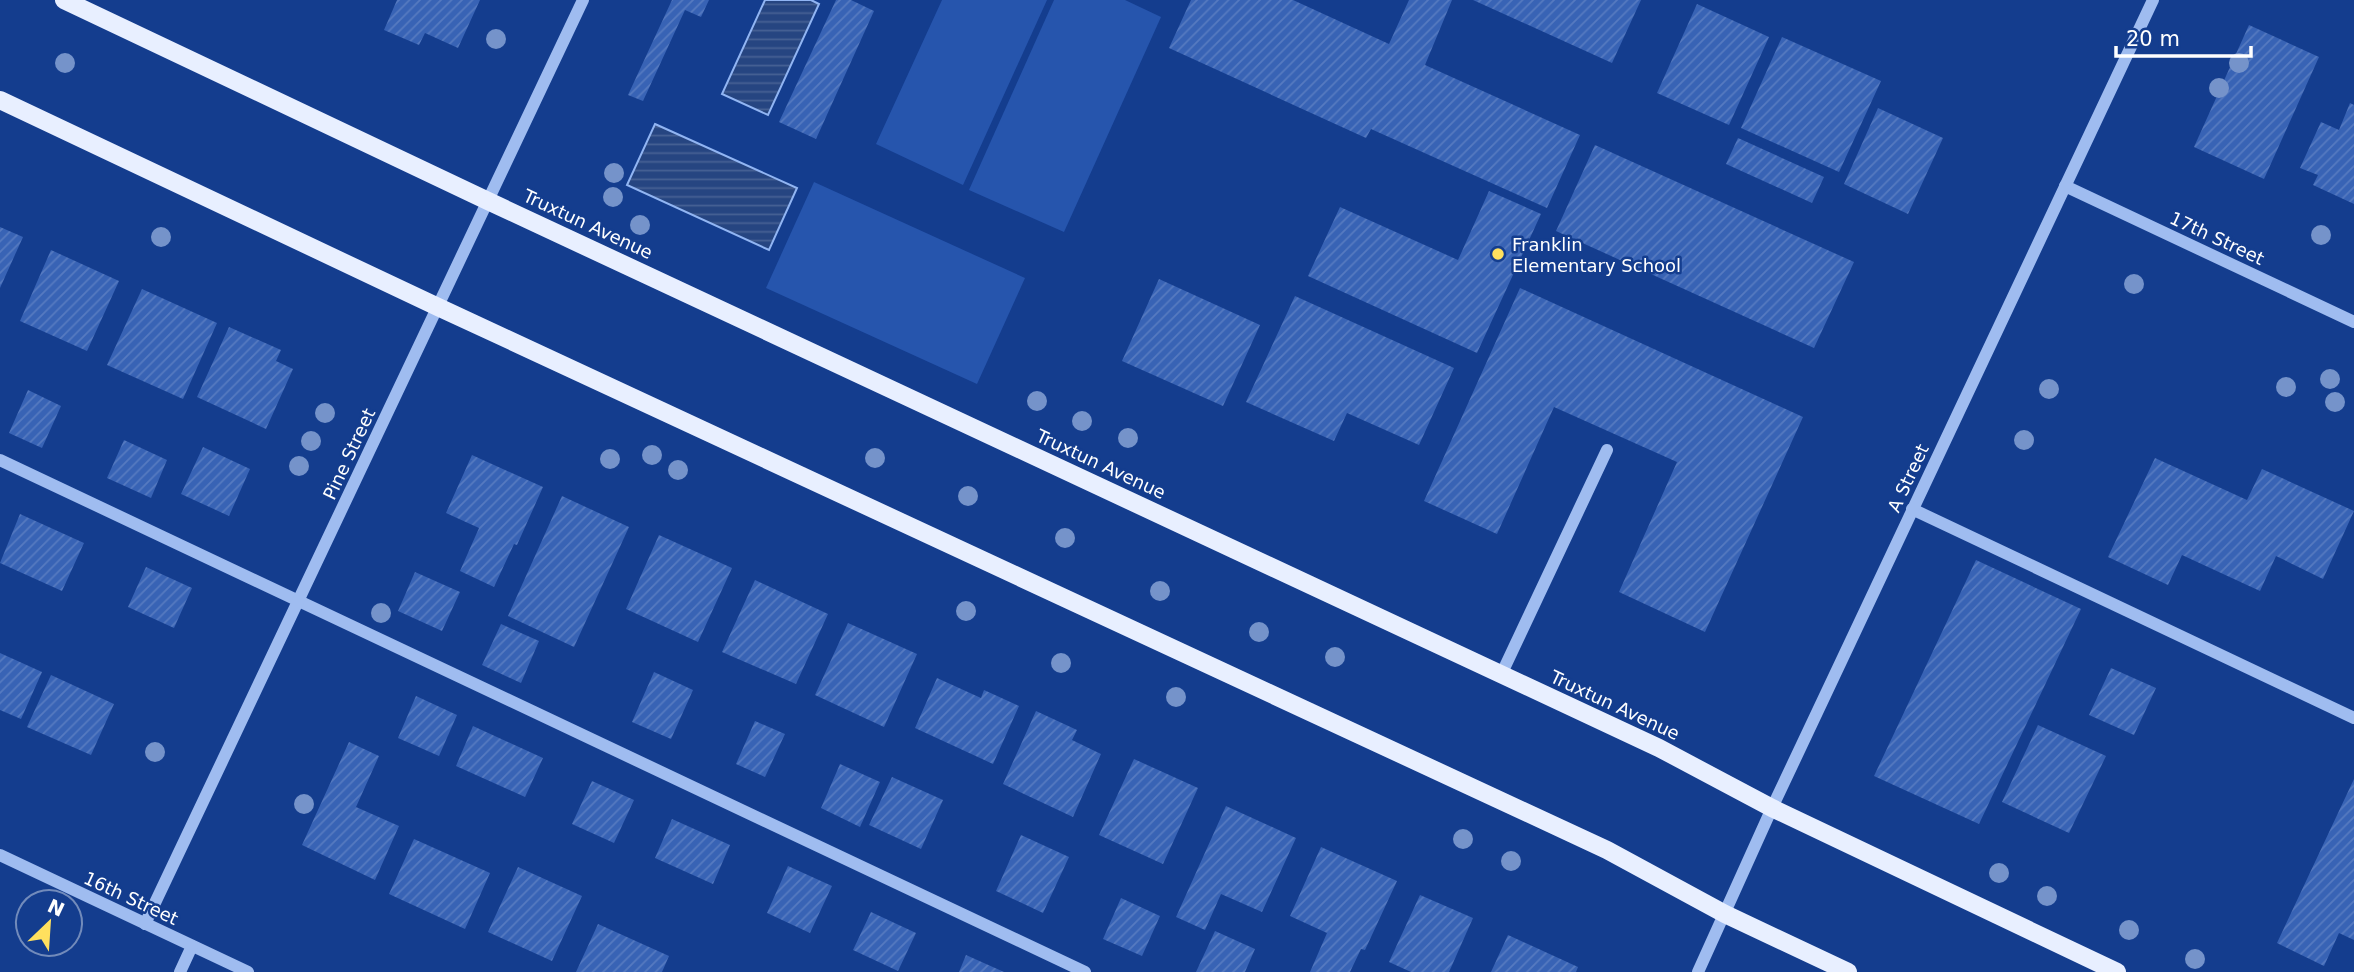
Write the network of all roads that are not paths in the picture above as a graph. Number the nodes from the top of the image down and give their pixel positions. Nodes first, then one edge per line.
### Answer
1 (64, 0) edge
2 (583, 0) edge
3 (2152, 0) edge
4 (0, 100) edge
5 (2065, 186) junction
6 (488, 201) junction
7 (438, 307) junction
8 (2354, 322) edge
9 (1607, 450) dead end
10 (0, 460) edge
11 (1912, 509) junction
12 (299, 600) junction
13 (1501, 675) junction
14 (2354, 718) edge
15 (1772, 808) junction
16 (0, 855) edge
17 (1725, 914) junction
18 (145, 924) junction
19 (192, 946) junction
20 (180, 972) edge
21 (247, 972) edge
22 (1085, 972) edge
23 (1698, 972) edge
24 (1848, 972) edge
25 (2117, 972) edge

1 - 6 main road, Truxtun Avenue
2 - 6 street, Pine Street
3 - 5 street, A Street
4 - 7 main road
5 - 8 street, 17th Street
5 - 11 street, A Street
6 - 7 street, Pine Street
6 - 13 main road, Truxtun Avenue
7 - 12 street, Pine Street
7 - 17 main road
9 - 13 street
10 - 12 street
11 - 14 street
11 - 15 street, A Street
12 - 18 street, Pine Street
12 - 22 street
13 - 15 main road, Truxtun Avenue
15 - 17 street, A Street
15 - 25 main road, Truxtun Avenue
16 - 18 street, 16th Street
17 - 23 street, A Street
17 - 24 main road
18 - 19 street, 16th Street
19 - 20 street
19 - 21 street, 16th Street

